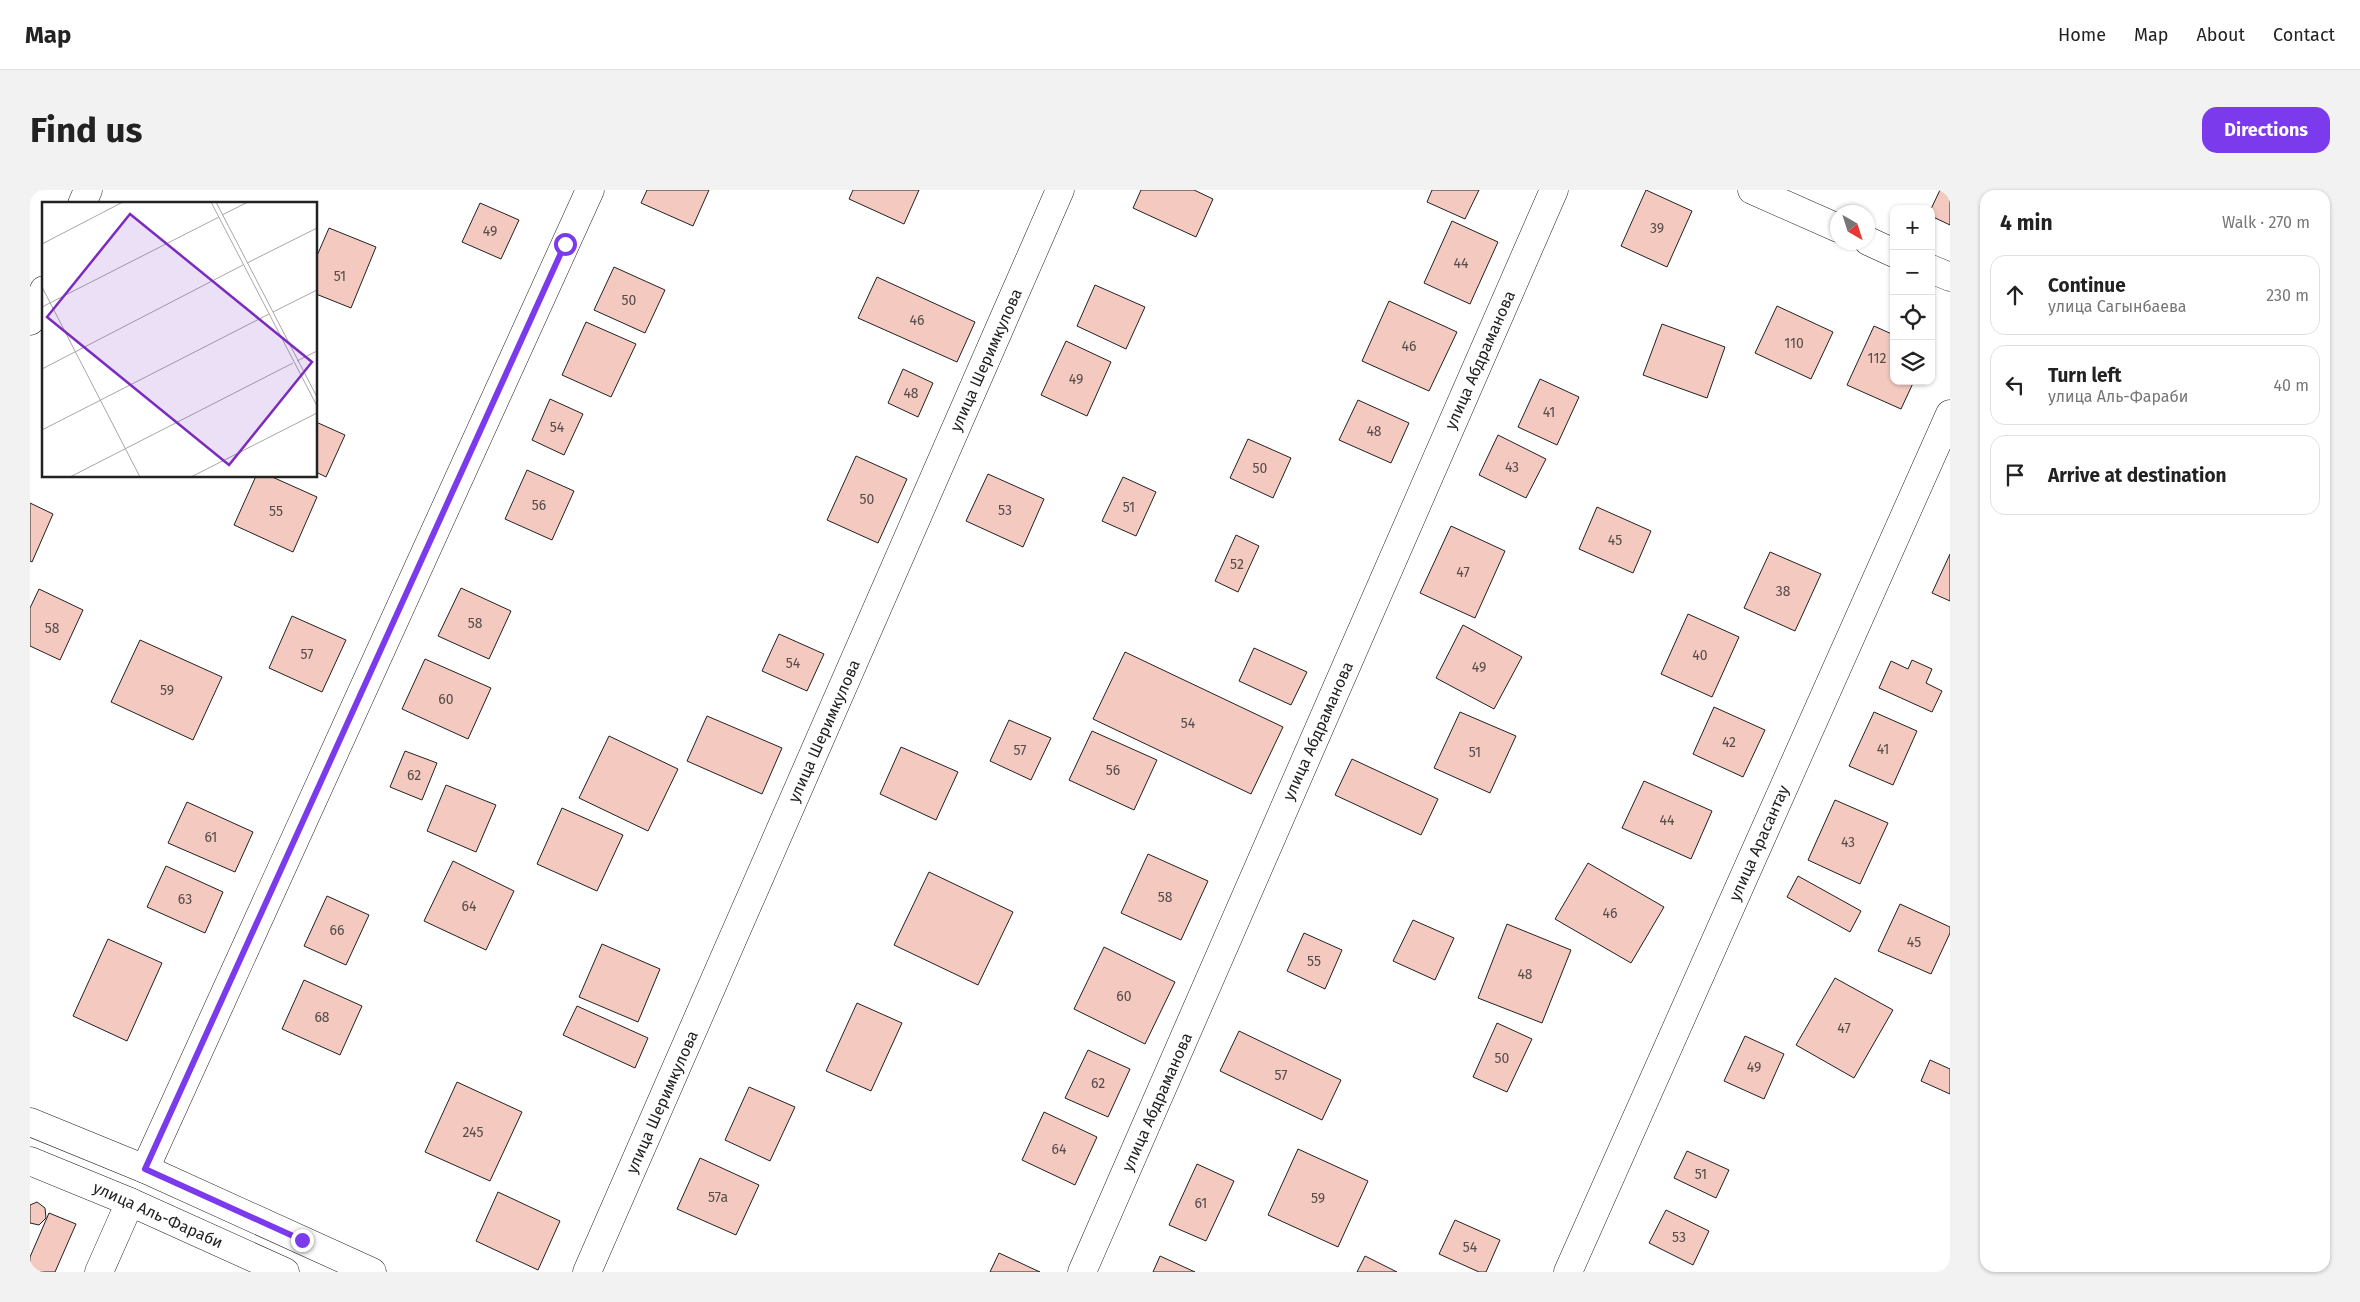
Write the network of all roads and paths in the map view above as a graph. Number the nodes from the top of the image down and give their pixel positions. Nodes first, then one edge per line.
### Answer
1 (88, 190) edge
2 (590, 190) edge
3 (1060, 190) edge
4 (1554, 190) edge
5 (1752, 190) edge
6 (83, 202) edge
7 (1830, 224) edge
8 (1875, 244) edge
9 (1890, 250) edge
10 (1935, 271) edge
11 (1950, 277) edge
12 (42, 294) edge
13 (30, 321) edge
14 (1950, 414) edge
15 (30, 1122) edge
16 (30, 1161) edge
17 (145, 1169) junction
18 (130, 1202) junction
19 (98, 1272) edge
20 (285, 1272) edge
21 (372, 1272) edge
22 (588, 1272) edge
23 (1082, 1272) edge
24 (1568, 1272) edge

1 - 6 street
2 - 17 street
3 - 22 street, улица Шеримкулова
4 - 23 street, улица Абдраманова
5 - 7 street
8 - 9 street
10 - 11 street
12 - 13 street
14 - 24 street, улица Арасантау
15 - 17 street
16 - 18 street, улица Аль-Фараби
17 - 21 street
18 - 19 street
18 - 20 street, улица Аль-Фараби

